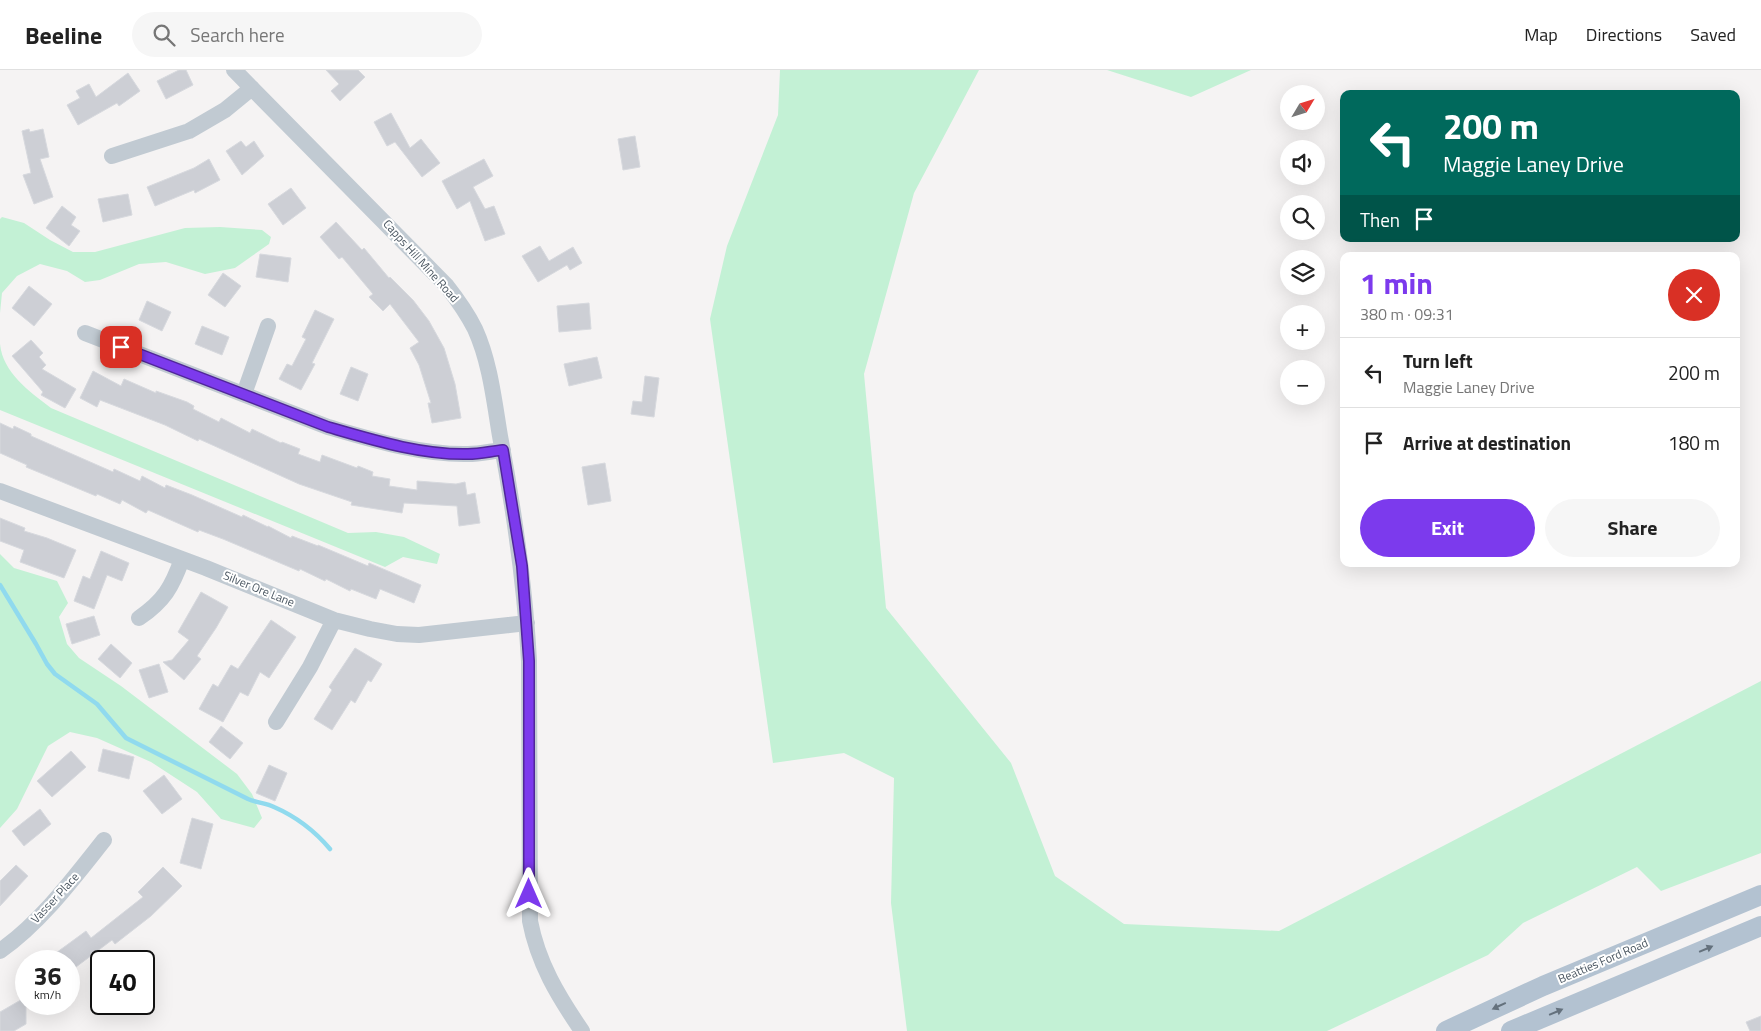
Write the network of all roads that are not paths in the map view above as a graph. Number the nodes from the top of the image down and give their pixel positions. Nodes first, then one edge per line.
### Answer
1 (234, 70) edge
2 (252, 88) junction
3 (112, 156) dead end
4 (268, 326) dead end
5 (85, 333) dead end
6 (244, 394) junction
7 (503, 450) junction
8 (0, 492) edge
9 (182, 559) junction
10 (139, 618) dead end
11 (334, 620) junction
12 (527, 623) junction
13 (276, 722) dead end
14 (104, 840) dead end
15 (1761, 895) edge
16 (1761, 926) edge
17 (1, 948) edge
18 (582, 1031) edge
19 (1446, 1031) edge
20 (1511, 1031) edge

1 - 2 street, Capps Hill Mine Road
2 - 3 street
2 - 7 street, Capps Hill Mine Road
4 - 6 street
5 - 6 street
6 - 7 street
7 - 12 street, Capps Hill Mine Road
8 - 9 street, Silver Ore Lane
9 - 10 street
9 - 11 street, Silver Ore Lane
11 - 12 street, Silver Ore Lane
11 - 13 street
12 - 18 street, Capps Hill Mine Road
14 - 17 street, Vasser Place
15 -> 19 main road, Beatties Ford Road
20 -> 16 main road

